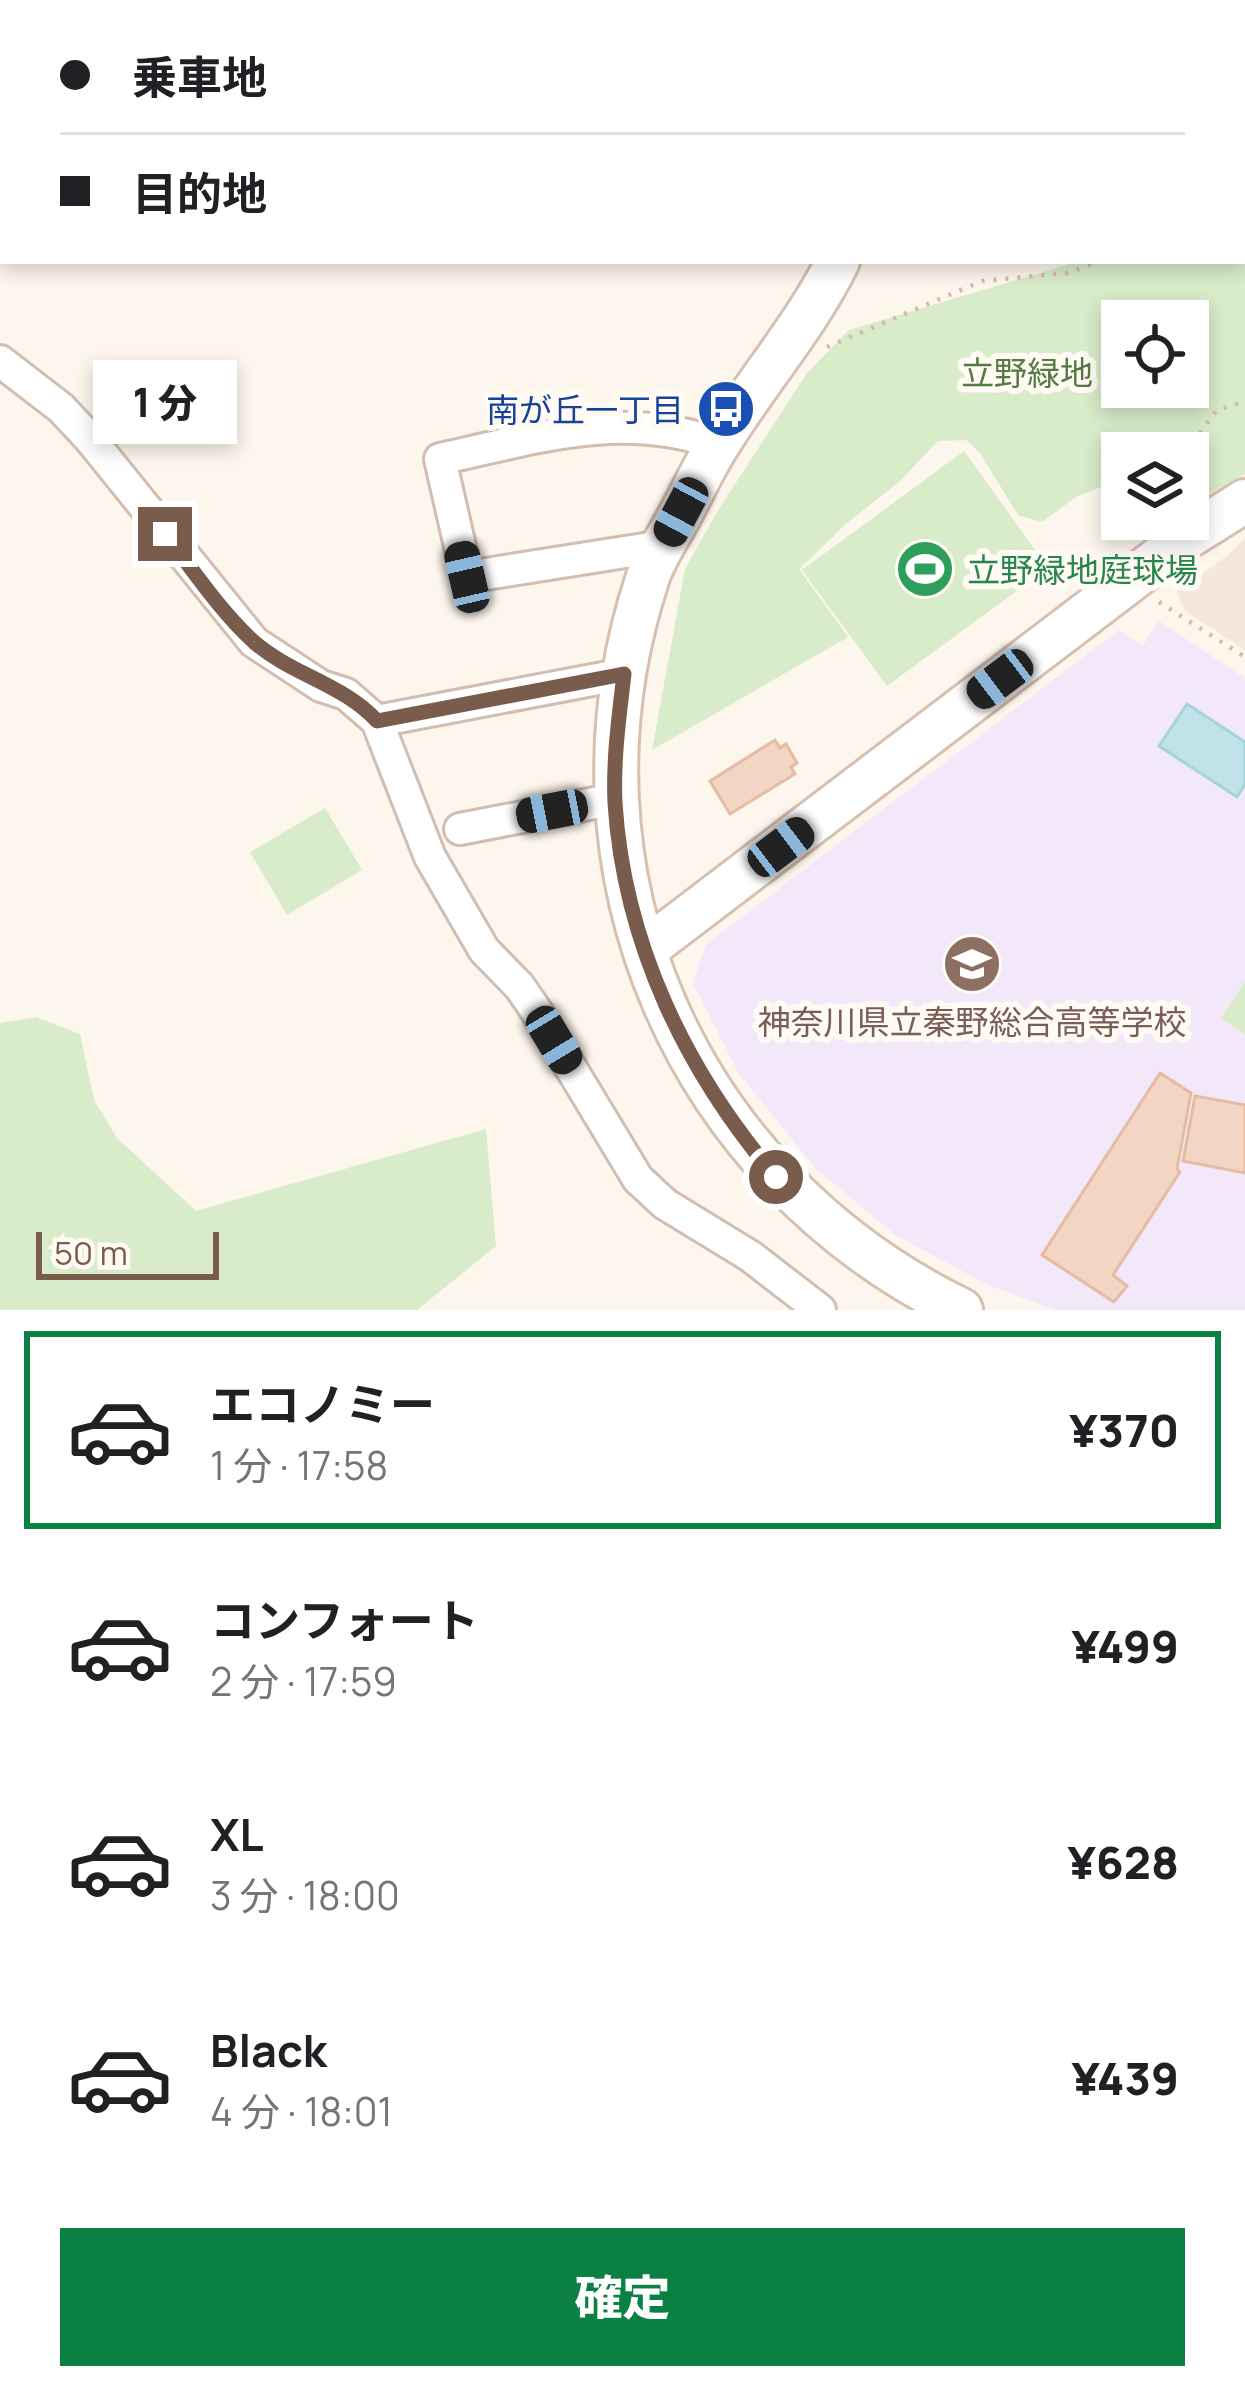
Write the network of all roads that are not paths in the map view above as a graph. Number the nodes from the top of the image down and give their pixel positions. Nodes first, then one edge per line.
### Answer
1 (836, 264) edge
2 (0, 362) edge
3 (718, 444) junction
4 (1245, 501) edge
5 (663, 545) junction
6 (624, 674) junction
7 (377, 721) junction
8 (615, 799) junction
9 (460, 830) dead end
10 (646, 950) junction
11 (820, 1310) edge
12 (961, 1310) edge

1 - 3 street
2 - 7 street
3 - 5 street
3 - 5 street
4 - 10 street
5 - 6 street
6 - 7 street
6 - 8 street
7 - 11 street
8 - 9 street
8 - 10 street
10 - 12 street

